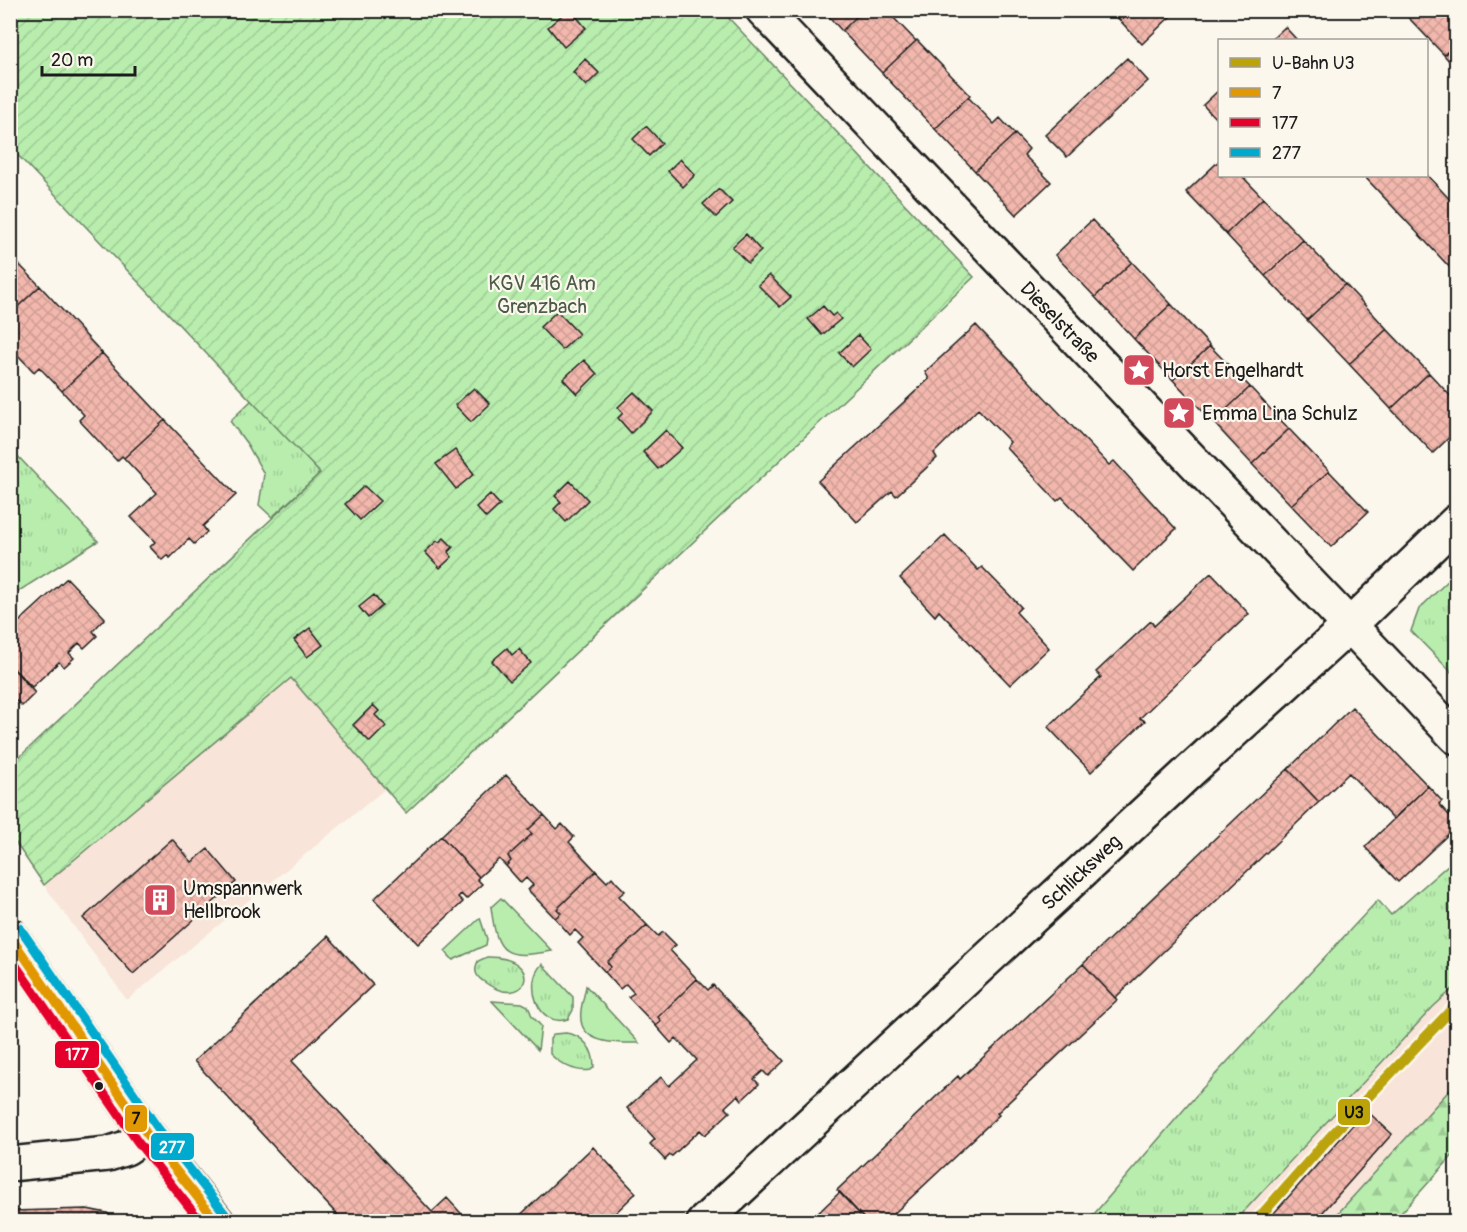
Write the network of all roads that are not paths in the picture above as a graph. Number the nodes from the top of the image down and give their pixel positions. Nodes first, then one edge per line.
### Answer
1 (763, 10) edge
2 (1456, 522) edge
3 (1349, 626) junction
4 (1456, 737) edge
5 (10, 935) edge
6 (147, 1134) junction
7 (10, 1164) edge
8 (217, 1221) edge
9 (704, 1221) edge

1 - 3 street, Dieselstraße
2 - 3 street, Schlicksweg
3 - 4 street, Dieselstraße
3 - 9 street, Schlicksweg
5 - 6 street
6 - 7 street
6 - 8 street

